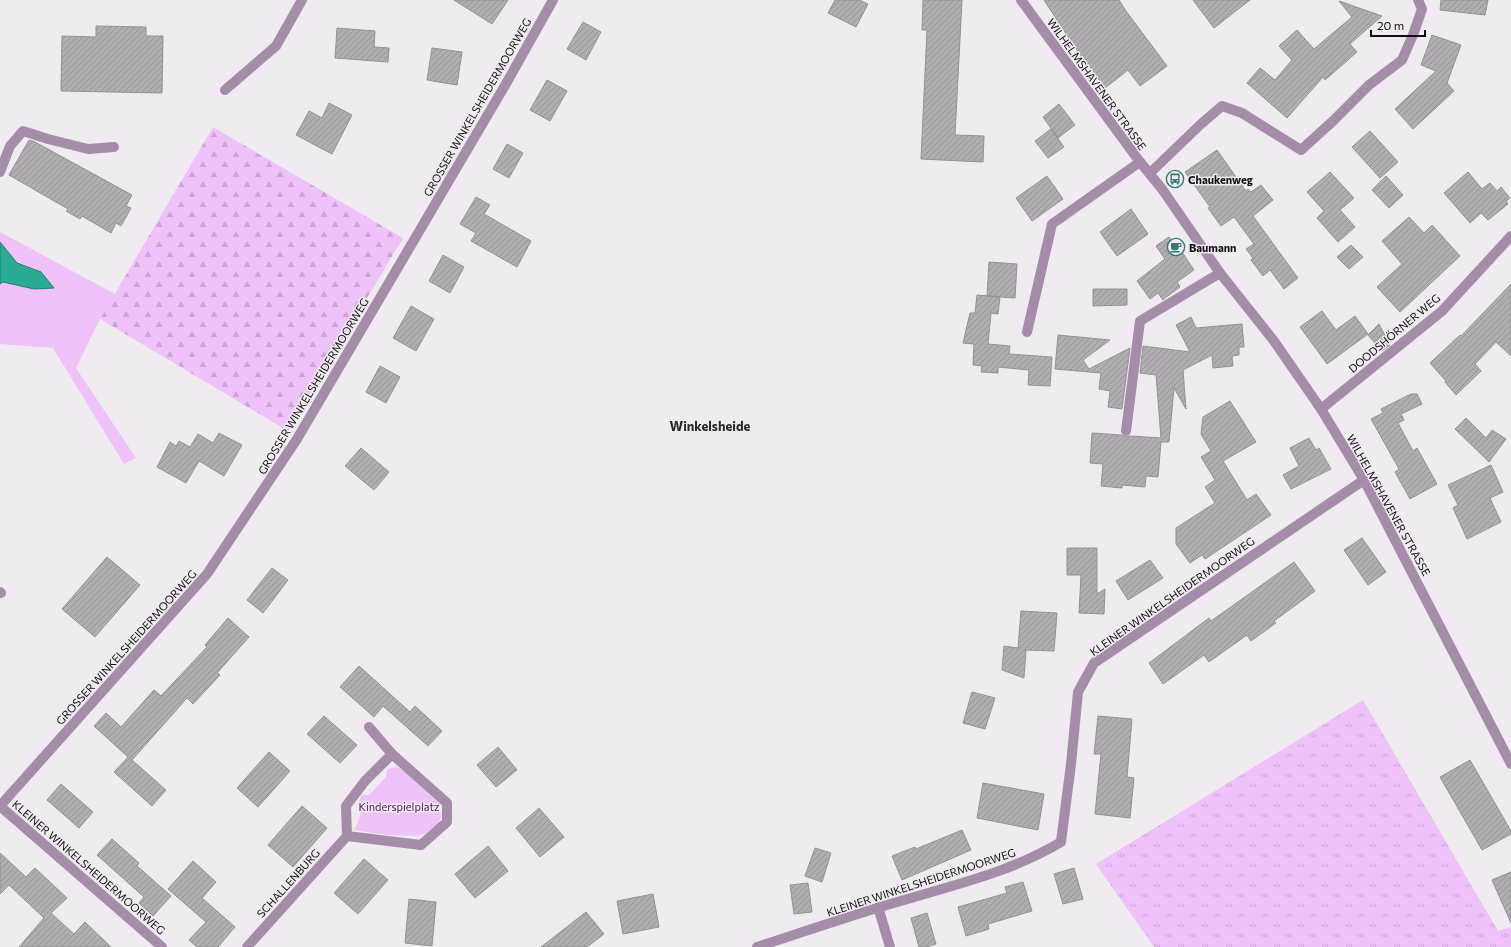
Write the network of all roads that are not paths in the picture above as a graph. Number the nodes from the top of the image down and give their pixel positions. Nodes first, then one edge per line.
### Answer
1 (302, 0) edge
2 (553, 0) edge
3 (1021, 0) edge
4 (1418, 0) edge
5 (225, 90) dead end
6 (114, 147) dead end
7 (1140, 162) junction
8 (0, 172) edge
9 (1150, 173) junction
10 (1511, 236) edge
11 (1220, 273) junction
12 (1027, 332) dead end
13 (1321, 409) junction
14 (1126, 431) dead end
15 (1364, 480) junction
16 (369, 727) dead end
17 (392, 754) junction
18 (1511, 764) edge
19 (0, 806) edge
20 (347, 836) junction
21 (878, 907) junction
22 (162, 947) edge
23 (247, 947) edge
24 (757, 947) edge
25 (890, 947) edge

1 - 5 street
2 - 19 street, GROSSER WINKELSHEIDERMOORWEG
3 - 7 street, WILHELMSHAVENER STRASSE
4 - 9 street
6 - 8 street
7 - 9 street, WILHELMSHAVENER STRASSE
7 - 12 street, WILHELMSHAVENER STRASSE
9 - 11 street, WILHELMSHAVENER STRASSE
10 - 13 street, DOODSHÖRNER WEG
11 - 13 street, WILHELMSHAVENER STRASSE
11 - 14 street
13 - 15 street, WILHELMSHAVENER STRASSE
15 - 18 street, WILHELMSHAVENER STRASSE
15 - 21 street, KLEINER WINKELSHEIDERMOORWEG
16 - 17 street
17 - 20 street
17 - 20 street
19 - 22 street, KLEINER WINKELSHEIDERMOORWEG
20 - 23 street, SCHALLENBURG
21 - 24 street, KLEINER WINKELSHEIDERMOORWEG
21 - 25 street

